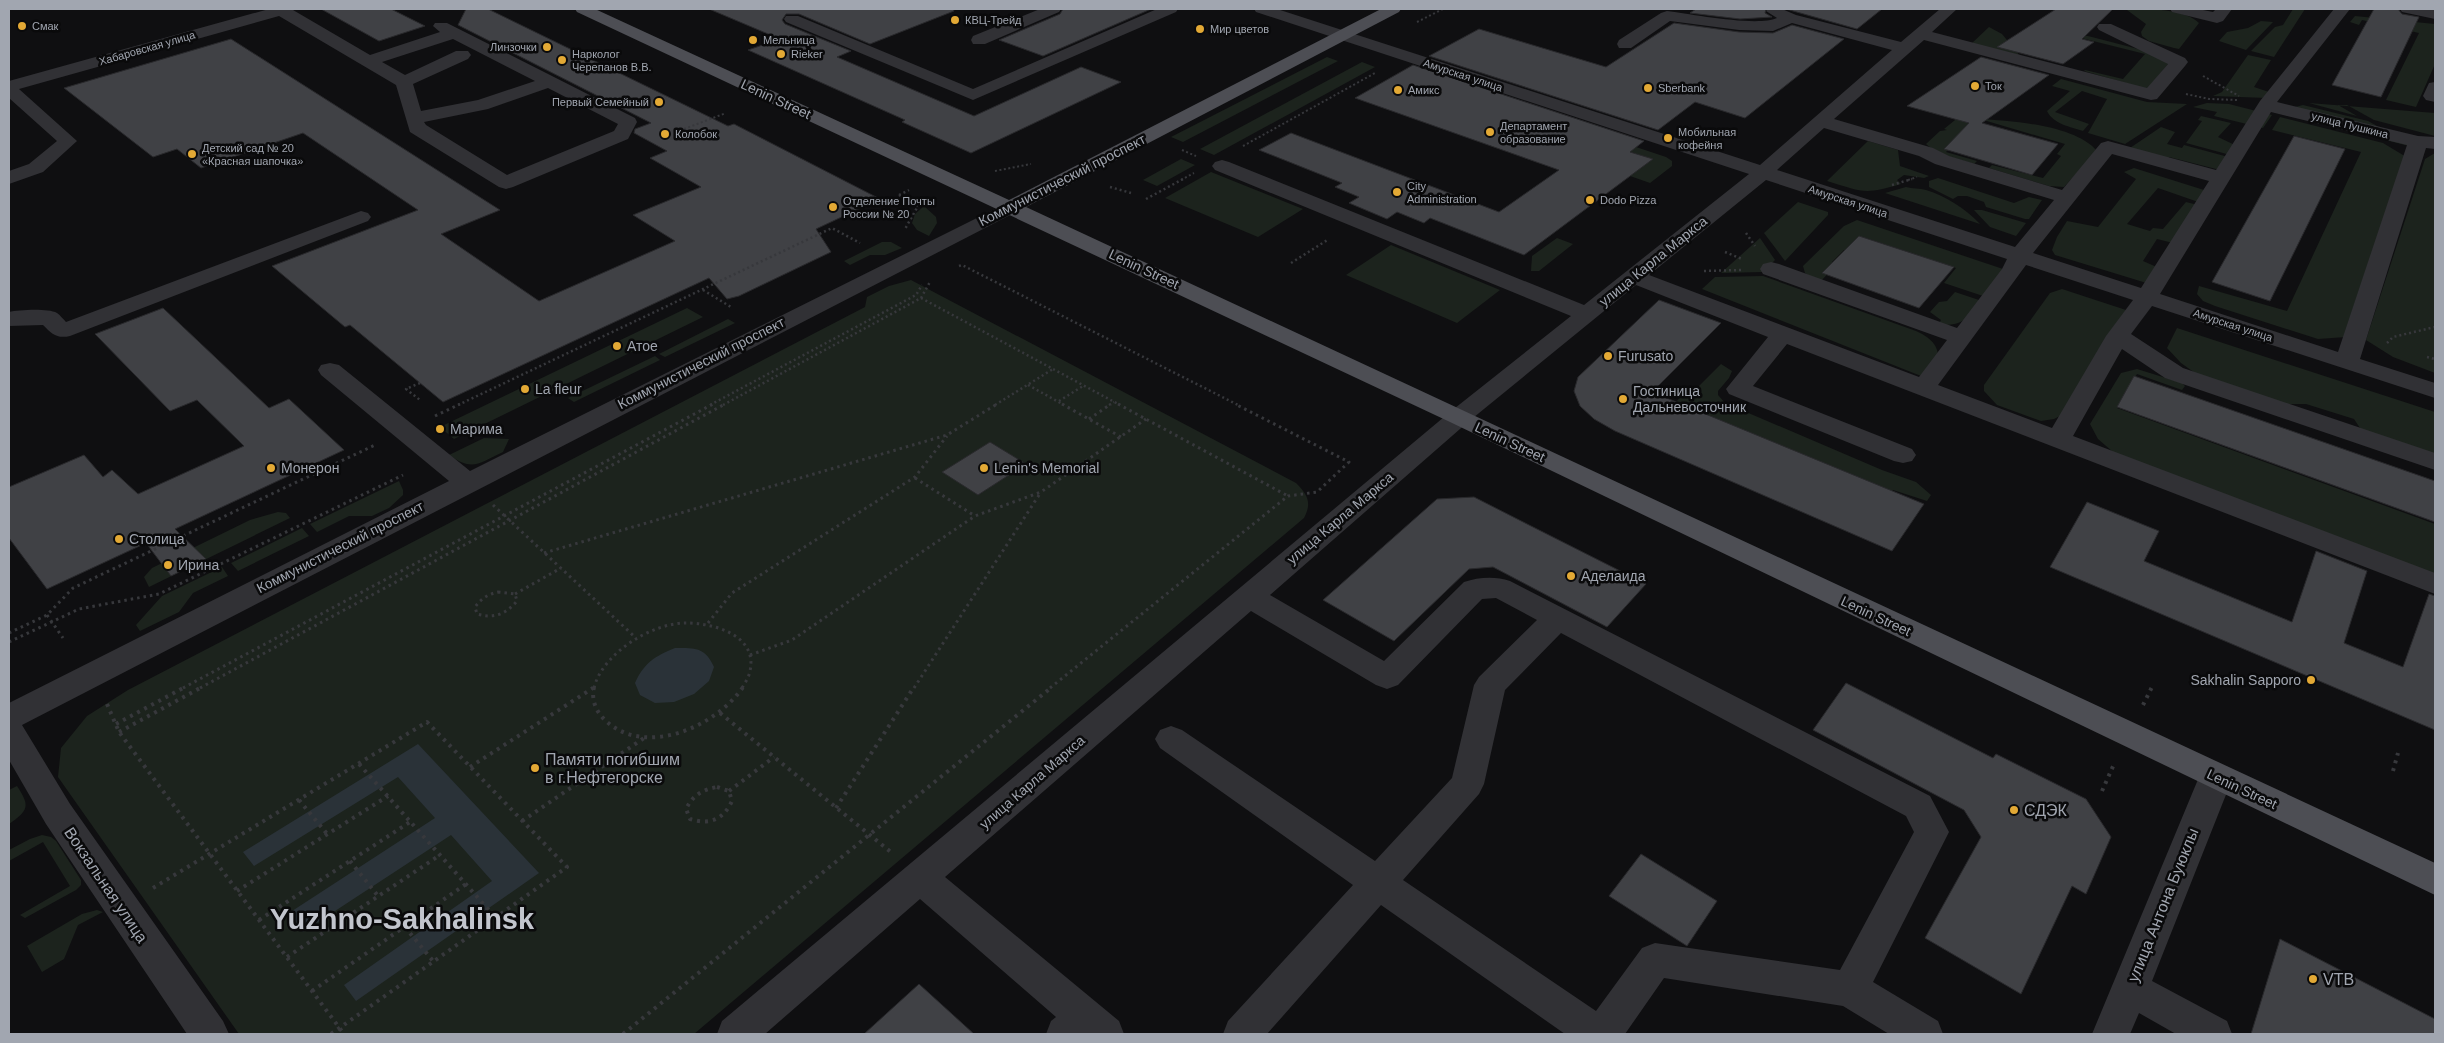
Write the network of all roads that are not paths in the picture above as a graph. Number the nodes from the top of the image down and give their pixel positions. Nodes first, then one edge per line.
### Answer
1 (283, 9) edge
2 (583, 9) edge
3 (1054, 9) edge
4 (1170, 9) edge
5 (1262, 9) edge
6 (1393, 9) edge
7 (1767, 9) edge
8 (1949, 9) edge
9 (2178, 9) edge
10 (2224, 9) edge
11 (2342, 9) edge
12 (2408, 9) edge
13 (802, 13) edge
14 (2435, 14) edge
15 (1790, 18) junction
16 (2105, 27) dead end
17 (1920, 34) junction
18 (1342, 35) junction
19 (979, 40) dead end
20 (1625, 44) dead end
21 (1904, 48) junction
22 (462, 55) dead end
23 (368, 61) junction
24 (404, 82) junction
25 (549, 82) junction
26 (2435, 87) edge
27 (9, 88) edge
28 (2435, 97) edge
29 (2266, 105) junction
30 (414, 118) junction
31 (1821, 121) junction
32 (2427, 142) edge
33 (1222, 166) dead end
34 (1762, 173) junction
35 (9, 178) edge
36 (2221, 178) junction
37 (2067, 198) junction
38 (1011, 207) junction
39 (361, 218) dead end
40 (2019, 256) junction
41 (1771, 269) road end
42 (1634, 277) junction
43 (2146, 297) junction
44 (1587, 314) junction
45 (9, 319) edge
46 (1783, 334) junction
47 (2118, 336) junction
48 (1961, 338) junction
49 (2347, 362) junction
50 (330, 370) dead end
51 (1923, 388) junction
52 (2435, 391) edge
53 (1459, 417) junction
54 (2058, 440) junction
55 (1903, 455) dead end
56 (2435, 462) edge
57 (467, 482) junction
58 (2435, 584) edge
59 (1249, 596) junction
60 (1558, 618) junction
61 (9, 716) edge
62 (9, 732) edge
63 (1171, 739) dead end
64 (2216, 777) junction
65 (910, 869) junction
66 (2435, 880) edge
67 (1378, 883) junction
68 (2129, 988) junction
69 (1850, 989) junction
70 (1084, 1028) edge
71 (209, 1034) edge
72 (736, 1034) edge
73 (1242, 1034) edge
74 (1597, 1034) edge
75 (1602, 1034) edge
76 (1924, 1034) edge
77 (2111, 1034) edge
78 (2213, 1034) edge

1 - 23 street
1 - 27 street, Хабаровская улица
2 - 38 main road, Lenin Street
3 - 19 street
4 - 13 street
5 - 18 street, Амурская улица
6 - 18 main road, Коммунистический проспект
7 - 15 street
8 - 17 street, улица Карла Маркса
9 - 10 street
11 - 29 street
12 - 14 street
15 - 20 street
15 - 21 street
16 - 17 street
17 - 21 street, улица Карла Маркса
18 - 34 street, Амурская улица
18 - 38 main road, Коммунистический проспект
21 - 31 street, улица Карла Маркса
22 - 24 street
23 - 24 street
23 - 25 street
24 - 30 street
25 - 30 street
25 - 30 street
26 - 28 street
27 - 35 street
29 - 32 street, улица Пушкина
29 - 36 street
31 - 34 street, улица Карла Маркса
31 - 37 street
32 - 49 street
33 - 44 street
34 - 40 street, Амурская улица
34 - 42 street, улица Карла Маркса
36 - 37 street
36 - 43 street
37 - 40 street
38 - 53 main road, Lenin Street
38 - 57 street, Коммунистический проспект
39 - 45 street
40 - 43 street, Амурская улица
40 - 48 street
41 - 48 street
42 - 44 street, улица Карла Маркса
42 - 46 street
43 - 47 street
43 - 49 street, Амурская улица
44 - 53 street, улица Карла Маркса
46 - 51 street
46 - 55 street
47 - 54 street
47 - 56 street
48 - 51 street
49 - 52 street, Амурская улица
50 - 57 street
51 - 54 street
53 - 59 street, улица Карла Маркса
53 - 64 main road, Lenin Street
54 - 58 street
57 - 61 street, Коммунистический проспект
59 - 60 street
59 - 65 street, улица Карла Маркса
60 - 67 street
60 - 69 street
62 - 71 street, Вокзальная улица
63 - 67 street
64 - 66 main road, Lenin Street
64 - 68 street, улица Антона Буюклы
65 - 70 street
65 - 72 street, улица Карла Маркса
67 - 73 street
67 - 74 street
68 - 77 street, улица Антона Буюклы
68 - 78 street
69 - 75 street
69 - 76 street

